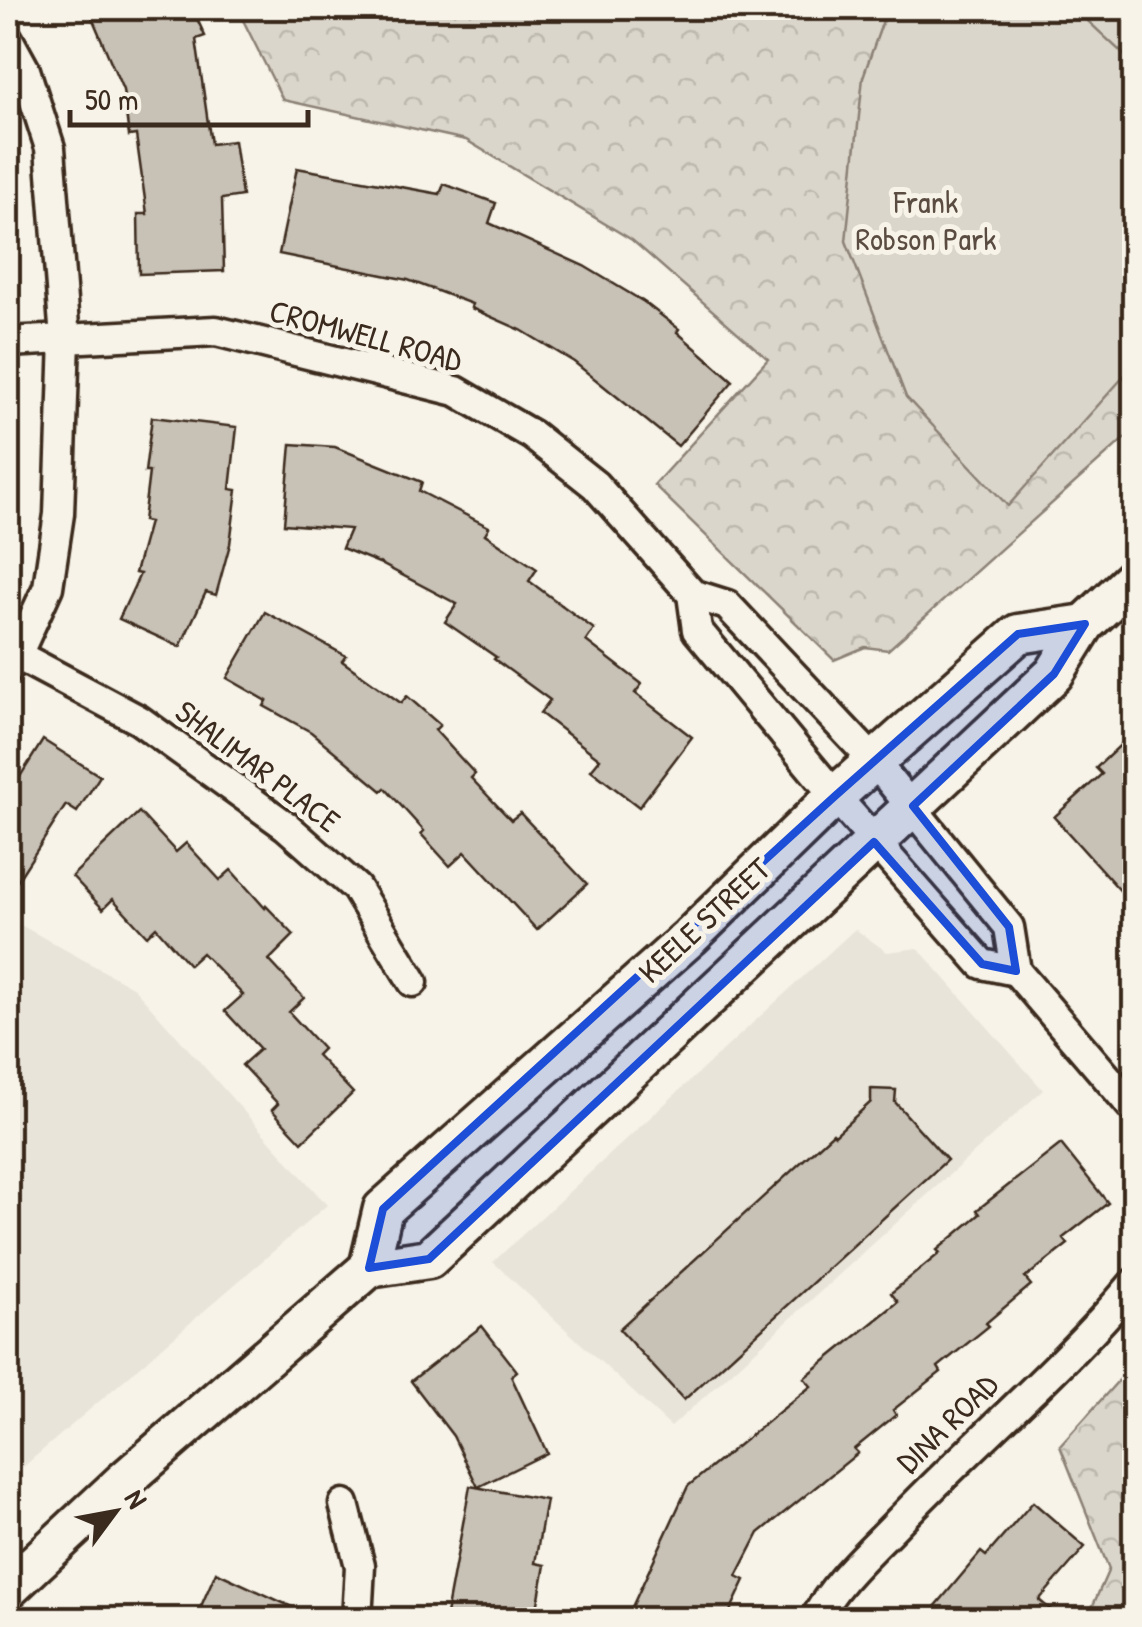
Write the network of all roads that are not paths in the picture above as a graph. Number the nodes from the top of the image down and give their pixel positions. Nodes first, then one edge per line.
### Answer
1 (8, 40) edge
2 (65, 339) junction
3 (8, 342) edge
4 (1134, 578) edge
5 (692, 594) junction
6 (1084, 624) junction
7 (12, 662) edge
8 (874, 761) junction
9 (835, 796) junction
10 (913, 806) junction
11 (874, 842) junction
12 (1016, 971) junction
13 (413, 982) dead end
14 (1134, 1110) edge
15 (368, 1268) junction
16 (1134, 1283) edge
17 (344, 1504) dead end
18 (8, 1589) edge
19 (357, 1620) edge
20 (816, 1620) edge

1 - 2 street
2 - 3 street, CROMWELL ROAD
2 - 5 street, CROMWELL ROAD
2 - 7 street
4 - 6 main road, KEELE STREET
5 - 8 street, CROMWELL ROAD
5 - 9 street, CROMWELL ROAD
6 - 8 main road, KEELE STREET
6 - 10 main road, KEELE STREET
7 - 13 street, SHALIMAR PLACE
8 - 9 main road, KEELE STREET
8 - 10 street, CROMWELL ROAD
9 - 11 street, CROMWELL ROAD
9 - 15 main road, KEELE STREET
10 - 11 main road, KEELE STREET
10 - 12 street, CROMWELL ROAD
11 - 12 street, CROMWELL ROAD
11 - 15 main road, KEELE STREET
12 - 14 street
15 - 18 main road
16 - 20 street, DINA ROAD
17 - 19 street

